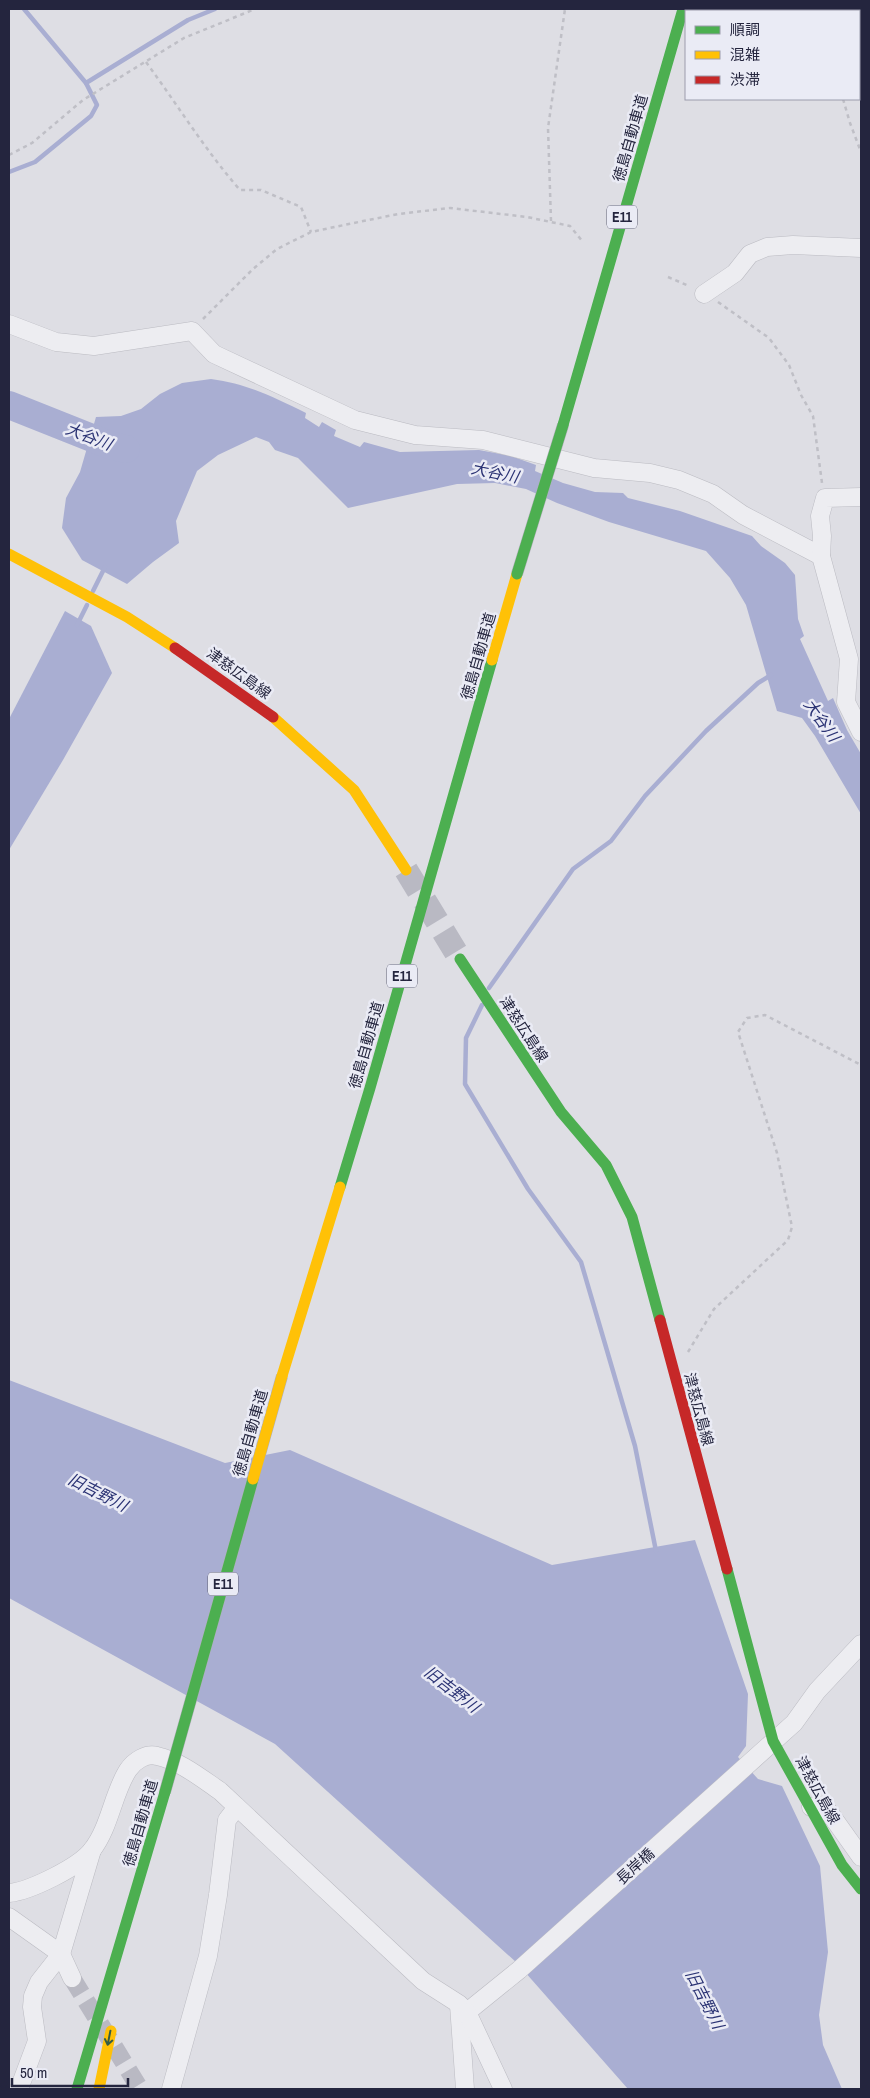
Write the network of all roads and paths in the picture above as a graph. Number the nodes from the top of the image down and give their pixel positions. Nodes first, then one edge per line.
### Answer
1 (255, 9) edge
2 (565, 9) edge
3 (683, 9) edge
4 (146, 62) junction
5 (843, 100) edge
6 (861, 152) edge
7 (9, 155) edge
8 (551, 222) junction
9 (311, 232) junction
10 (583, 242) dead end
11 (861, 248) edge
12 (668, 277) dead end
13 (704, 294) junction
14 (9, 324) edge
15 (192, 331) junction
16 (861, 497) edge
17 (824, 498) junction
18 (9, 554) edge
19 (821, 556) junction
20 (861, 732) edge
21 (406, 870) tunnel mouth
22 (460, 959) tunnel mouth
23 (861, 1065) edge
24 (675, 1374) junction
25 (861, 1644) edge
26 (773, 1741) junction
27 (237, 1806) junction
28 (811, 1807) junction
29 (157, 1819) junction
30 (92, 1850) junction
31 (861, 1858) edge
32 (861, 1889) edge
33 (9, 1893) edge
34 (9, 1917) edge
35 (60, 1954) junction
36 (72, 1978) tunnel mouth
37 (120, 1986) dead end
38 (463, 2008) junction
39 (112, 2024) dead end
40 (86, 2060) junction
41 (20, 2089) edge
42 (64, 2089) edge
43 (77, 2089) edge
44 (99, 2089) edge
45 (171, 2089) edge
46 (465, 2089) edge
47 (503, 2089) edge

1 - 4 path
2 - 8 path
3 - 29 main road, 徳島自動車道 / E11, bridge
4 - 7 path
4 - 9 path
5 - 6 path
8 - 9 path
8 - 10 path
9 - 15 path
11 - 13 street
12 - 13 path
13 - 17 path
14 - 15 street
15 - 19 street
16 - 17 street
17 - 19 street
18 - 21 main road, 津慈広島線
19 - 20 street
22 - 24 main road, 津慈広島線
23 - 24 path
24 - 26 main road, 津慈広島線
25 - 26 street, 長岸橋
26 - 28 main road, 津慈広島線
26 - 38 street, 長岸橋
27 - 30 street
27 - 38 street
27 - 45 street
28 - 31 street
28 - 32 main road, 津慈広島線
29 - 37 main road
29 - 40 main road, 徳島自動車道 / E11
30 - 33 street
30 - 35 street
34 - 35 street
35 - 36 street
35 - 41 street
38 - 46 street
38 - 47 street
39 -> 44 main road
40 - 42 main road
40 - 43 main road, 徳島自動車道 / E11

